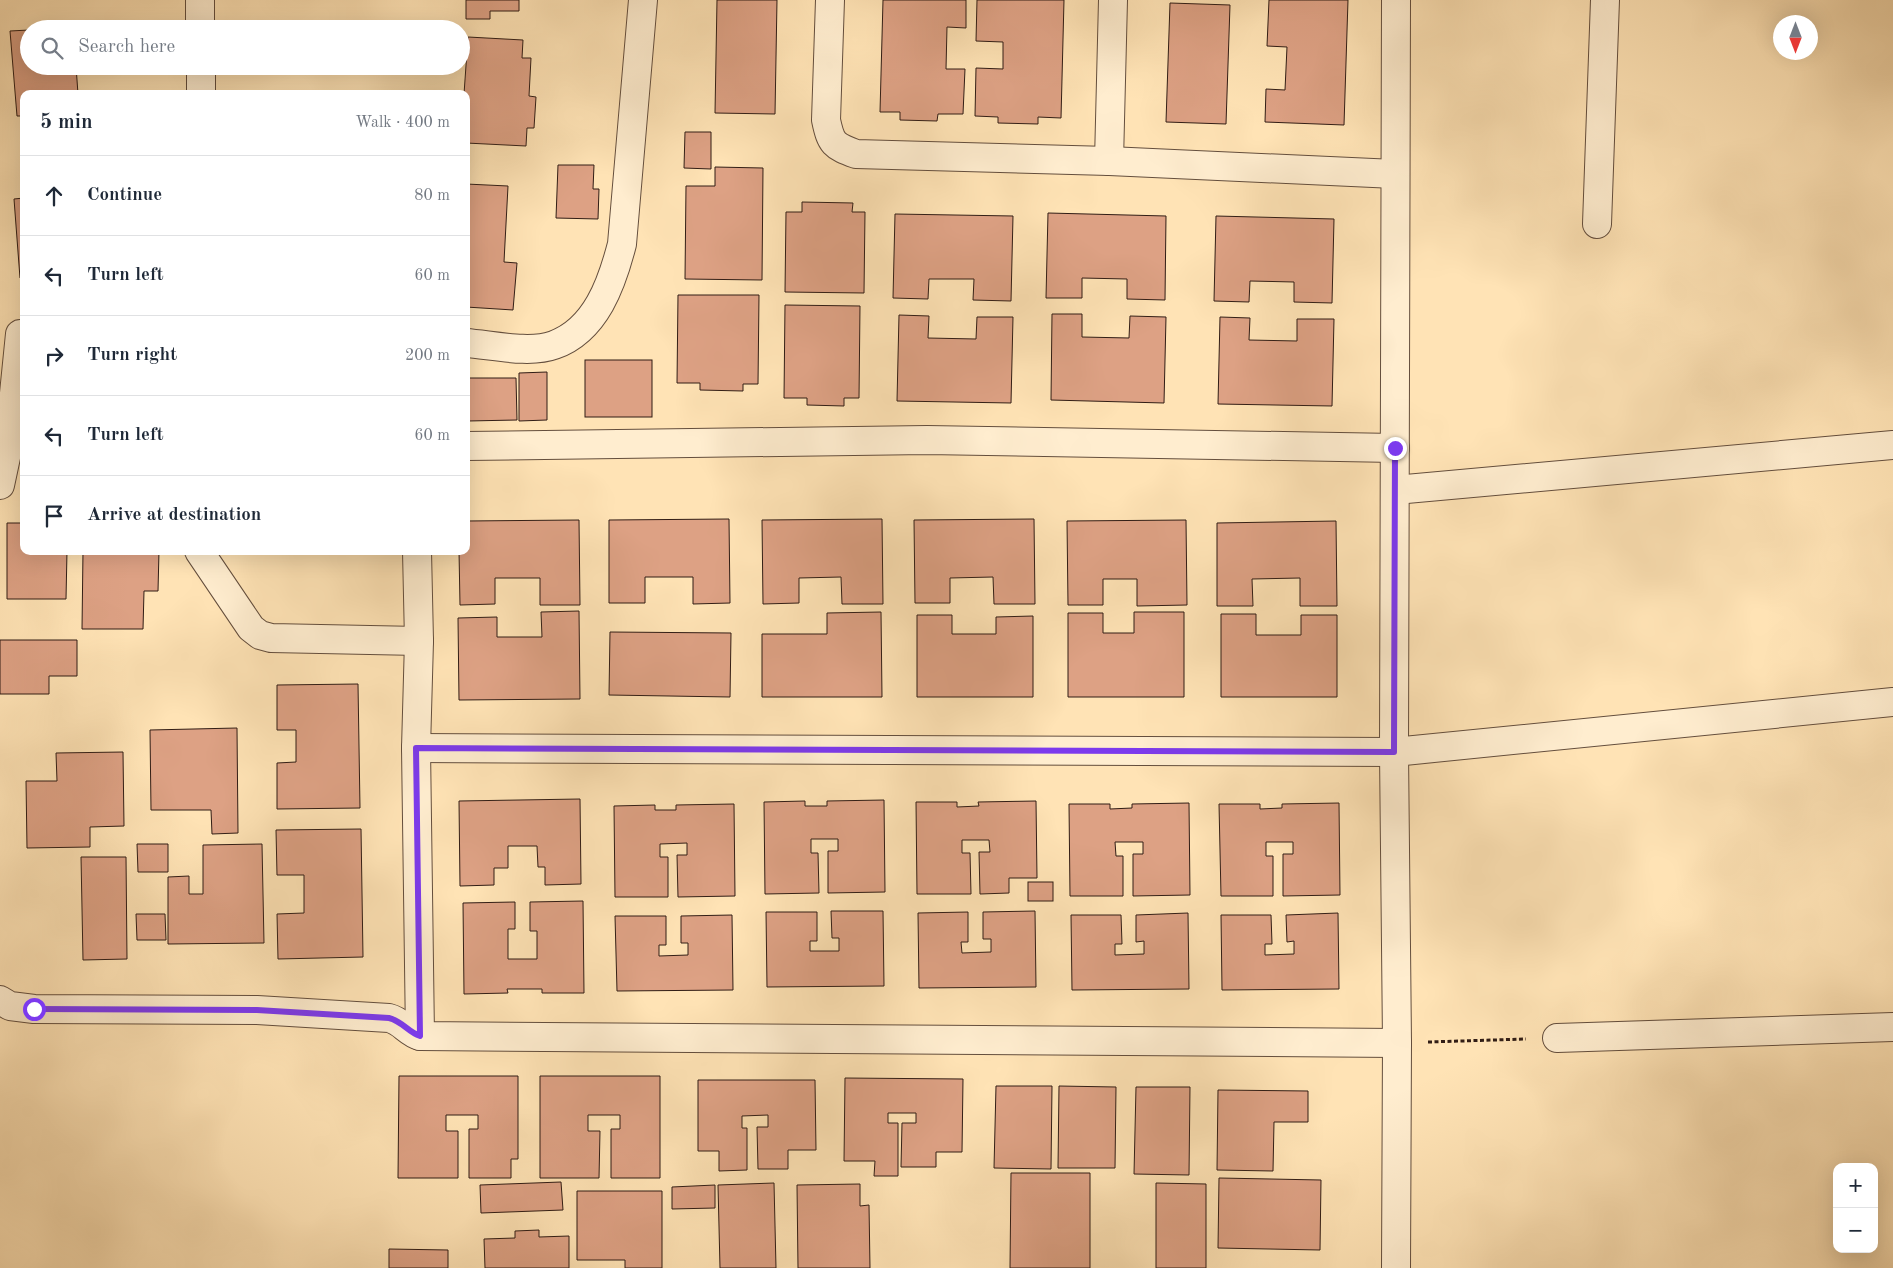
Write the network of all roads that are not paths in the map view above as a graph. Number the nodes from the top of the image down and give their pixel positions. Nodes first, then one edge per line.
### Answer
1 (200, 0) edge
2 (643, 0) edge
3 (830, 0) edge
4 (1114, 0) edge
5 (1396, 0) edge
6 (1605, 0) edge
7 (200, 20) edge
8 (201, 75) edge
9 (201, 90) edge
10 (1109, 161) junction
11 (1395, 174) junction
12 (1597, 224) dead end
13 (15, 335) edge
14 (470, 343) edge
15 (1893, 445) edge
16 (470, 446) edge
17 (1395, 448) junction
18 (0, 485) edge
19 (1395, 490) junction
20 (202, 555) edge
21 (417, 555) edge
22 (419, 641) junction
23 (1893, 702) edge
24 (416, 748) junction
25 (1394, 752) junction
26 (0, 1000) edge
27 (1893, 1027) edge
28 (420, 1036) junction
29 (1557, 1038) road end
30 (1397, 1043) junction
31 (1396, 1268) edge

1 - 7 street
2 - 14 street
3 - 10 street
4 - 10 street
5 - 11 street
6 - 12 street
8 - 9 street
10 - 11 street
11 - 17 street
13 - 18 street
15 - 19 street
16 - 17 street
17 - 19 street
19 - 25 street
20 - 22 street
21 - 22 street
22 - 24 street
23 - 25 street
24 - 25 street
24 - 28 street
25 - 30 street
26 - 28 street
27 - 29 street
28 - 30 street
30 - 31 street

